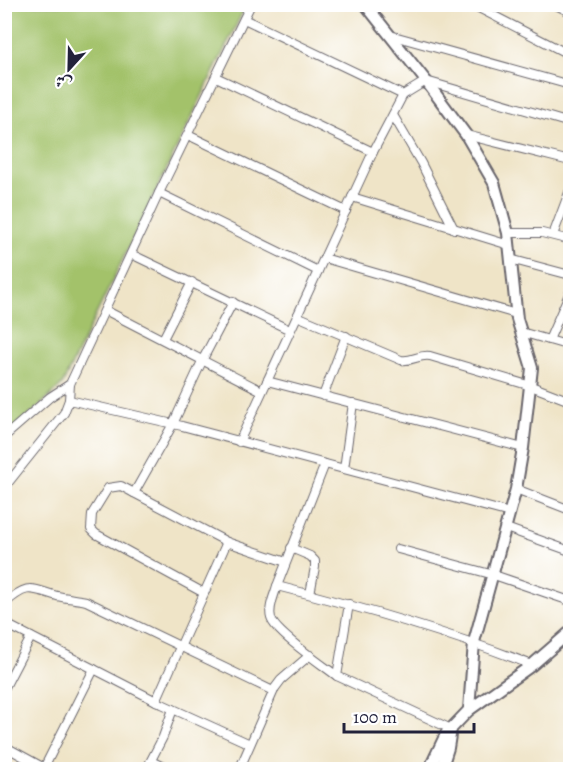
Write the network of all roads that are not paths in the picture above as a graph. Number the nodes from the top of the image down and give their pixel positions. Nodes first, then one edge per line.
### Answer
1 (251, 4) edge
2 (365, 4) edge
3 (471, 4) edge
4 (554, 4) edge
5 (570, 12) edge
6 (244, 19) junction
7 (388, 34) junction
8 (570, 55) edge
9 (216, 77) junction
10 (426, 81) junction
11 (570, 85) edge
12 (403, 95) junction
13 (393, 115) junction
14 (570, 123) edge
15 (188, 135) junction
16 (466, 135) junction
17 (373, 152) junction
18 (570, 161) edge
19 (570, 190) edge
20 (159, 193) junction
21 (352, 197) junction
22 (346, 211) junction
23 (454, 229) junction
24 (553, 236) junction
25 (508, 239) junction
26 (570, 240) edge
27 (131, 254) junction
28 (324, 258) junction
29 (510, 259) junction
30 (318, 271) junction
31 (570, 275) edge
32 (192, 282) junction
33 (570, 292) edge
34 (233, 302) junction
35 (105, 310) junction
36 (516, 314) junction
37 (297, 316) junction
38 (290, 330) junction
39 (521, 332) junction
40 (346, 336) junction
41 (163, 339) junction
42 (549, 340) junction
43 (570, 346) edge
44 (202, 359) junction
45 (267, 381) junction
46 (70, 384) junction
47 (531, 386) junction
48 (262, 391) junction
49 (323, 396) junction
50 (69, 400) junction
51 (570, 401) edge
52 (353, 403) junction
53 (173, 424) junction
54 (4, 437) edge
55 (240, 442) junction
56 (523, 448) junction
57 (325, 464) junction
58 (344, 469) junction
59 (4, 488) edge
60 (516, 489) junction
61 (134, 493) junction
62 (570, 510) edge
63 (510, 513) junction
64 (506, 528) junction
65 (227, 542) junction
66 (291, 548) junction
67 (398, 549) dead end
68 (570, 551) edge
69 (286, 562) junction
70 (494, 575) junction
71 (278, 586) junction
72 (204, 593) junction
73 (310, 594) junction
74 (570, 601) edge
75 (4, 604) edge
76 (349, 604) junction
77 (4, 623) edge
78 (570, 632) edge
79 (31, 637) junction
80 (474, 642) junction
81 (181, 647) junction
82 (310, 656) junction
83 (532, 665) junction
84 (94, 669) junction
85 (337, 676) junction
86 (4, 689) edge
87 (273, 691) junction
88 (156, 701) junction
89 (173, 710) junction
90 (469, 710) junction
91 (451, 729) junction
92 (250, 744) junction
93 (4, 746) edge
94 (151, 761) junction
95 (46, 769) edge
96 (146, 770) edge
97 (170, 770) edge
98 (239, 770) edge
99 (429, 770) edge
100 (441, 770) edge

1 - 6 street
2 - 7 street
3 - 8 street
4 - 5 street
6 - 9 street
6 - 12 street
7 - 10 street
7 - 11 street
9 - 15 street
9 - 17 street
10 - 12 street
10 - 14 street
10 - 16 street
12 - 13 street
13 - 17 street
13 - 23 street
15 - 20 street
15 - 22 street
16 - 18 street
16 - 25 street
17 - 21 street
19 - 24 street
20 - 27 street
20 - 30 street
21 - 22 street
21 - 23 street
22 - 28 street
23 - 25 street
24 - 25 street
24 - 26 street
25 - 29 street
27 - 32 street
27 - 35 street
28 - 30 street
28 - 36 street
29 - 31 street
29 - 36 street
30 - 37 street
32 - 34 street
32 - 41 street
33 - 42 street
34 - 38 street
34 - 44 street
35 - 41 street
35 - 46 street
36 - 39 street
37 - 38 street
37 - 40 street
38 - 45 street
39 - 42 street
39 - 47 street
40 - 47 street
40 - 49 street
41 - 44 street
42 - 43 street
44 - 48 street
44 - 53 street
45 - 48 street
45 - 49 street
46 - 50 street
46 - 54 street
47 - 51 street
47 - 56 street
48 - 55 street
49 - 52 street
50 - 53 street
50 - 59 street
52 - 56 street
52 - 58 street
53 - 55 street
53 - 61 street
55 - 57 street
56 - 60 street
57 - 58 street
57 - 66 street
58 - 63 street
60 - 62 street
60 - 63 street
61 - 65 street
61 - 72 street
63 - 64 street
64 - 68 street
64 - 70 street
65 - 69 street
65 - 72 street
66 - 69 street
66 - 73 street
67 - 70 street
69 - 71 street
70 - 74 street
70 - 80 street
71 - 73 street
71 - 82 street
72 - 81 street
73 - 76 street
75 - 81 street
76 - 80 street
76 - 85 street
77 - 79 street
78 - 83 street
79 - 84 street
79 - 86 street
80 - 83 street
80 - 90 street
81 - 87 street
81 - 88 street
82 - 85 street
82 - 87 street
83 - 90 street
84 - 88 street
84 - 95 street
85 - 91 street
87 - 92 street
88 - 89 street
89 - 92 street
89 - 94 street
90 - 91 street
91 - 99 street
91 - 100 street
92 - 98 street
93 - 95 street
94 - 96 street
94 - 97 street

